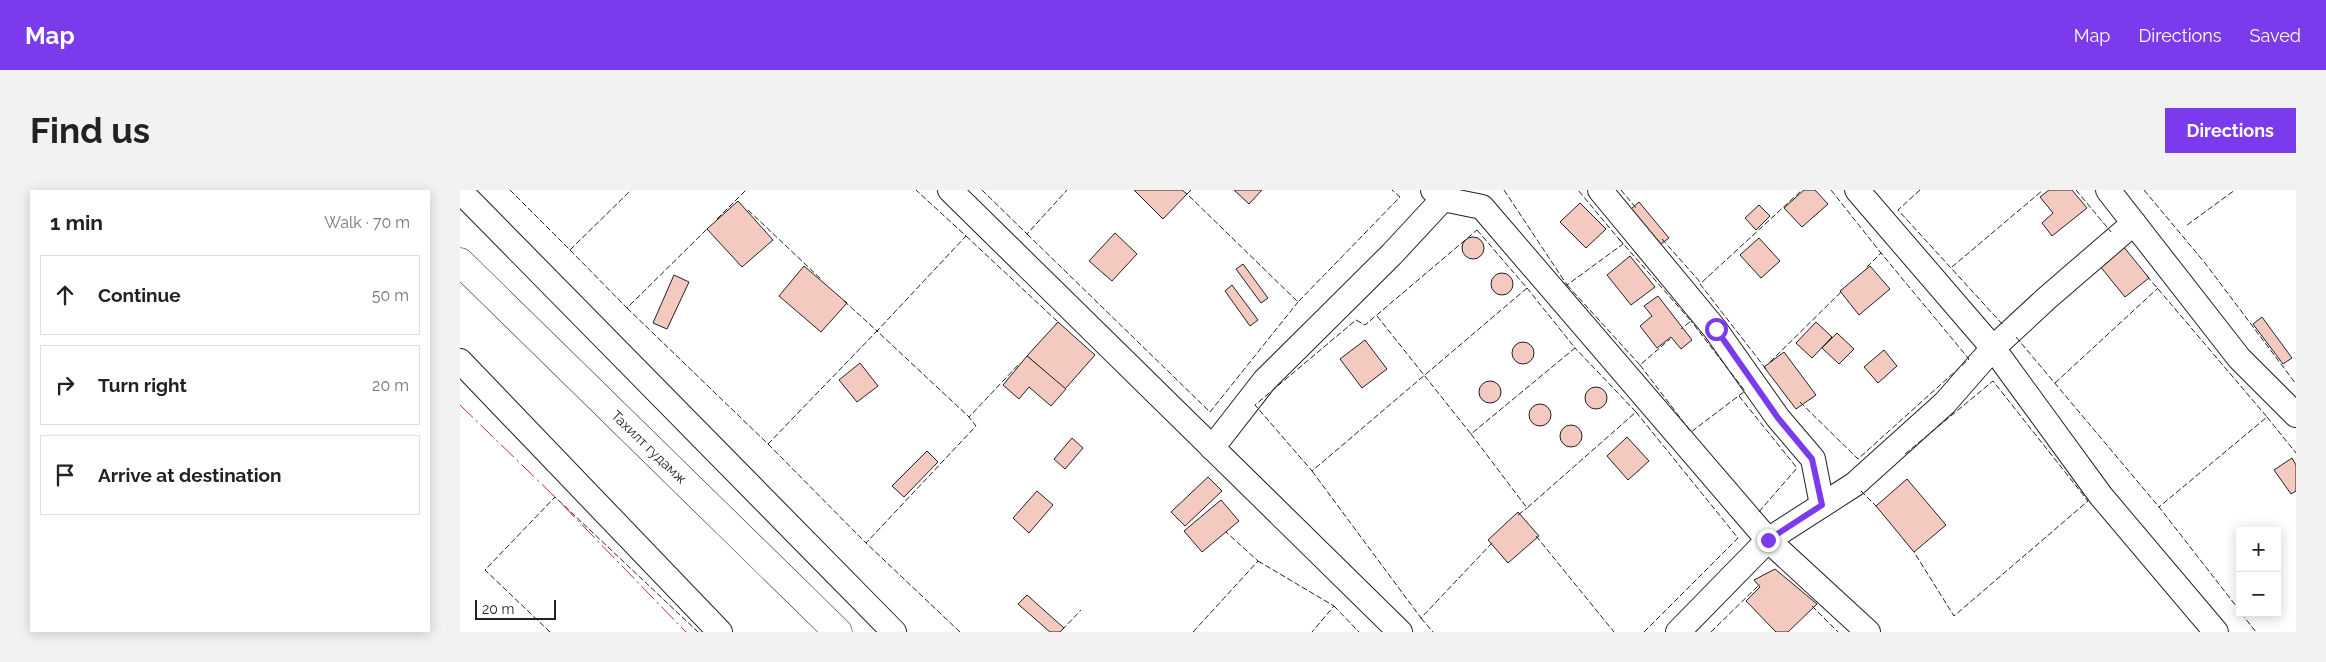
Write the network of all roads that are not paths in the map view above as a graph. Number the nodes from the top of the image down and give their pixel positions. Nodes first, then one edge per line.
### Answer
1 (950, 190) edge
2 (1600, 190) edge
3 (1857, 190) edge
4 (2108, 190) edge
5 (460, 191) edge
6 (1438, 195) edge
7 (2134, 223) junction
8 (460, 262) edge
9 (1993, 348) junction
10 (460, 361) edge
11 (2296, 415) edge
12 (1212, 448) junction
13 (1822, 505) junction
14 (1768, 540) junction
15 (720, 632) edge
16 (838, 632) edge
17 (894, 632) edge
18 (1400, 632) edge
19 (1678, 632) edge
20 (1868, 632) edge
21 (2216, 632) edge

1 - 12 street
2 - 13 street
3 - 9 street
4 - 7 street
5 - 17 street
6 - 12 street
6 - 14 street
7 - 9 street
7 - 11 street
8 - 16 main road, Тахилт гудамж
9 - 13 street
9 - 21 street
10 - 15 street
12 - 18 street
13 - 14 street
14 - 19 street
14 - 20 street

